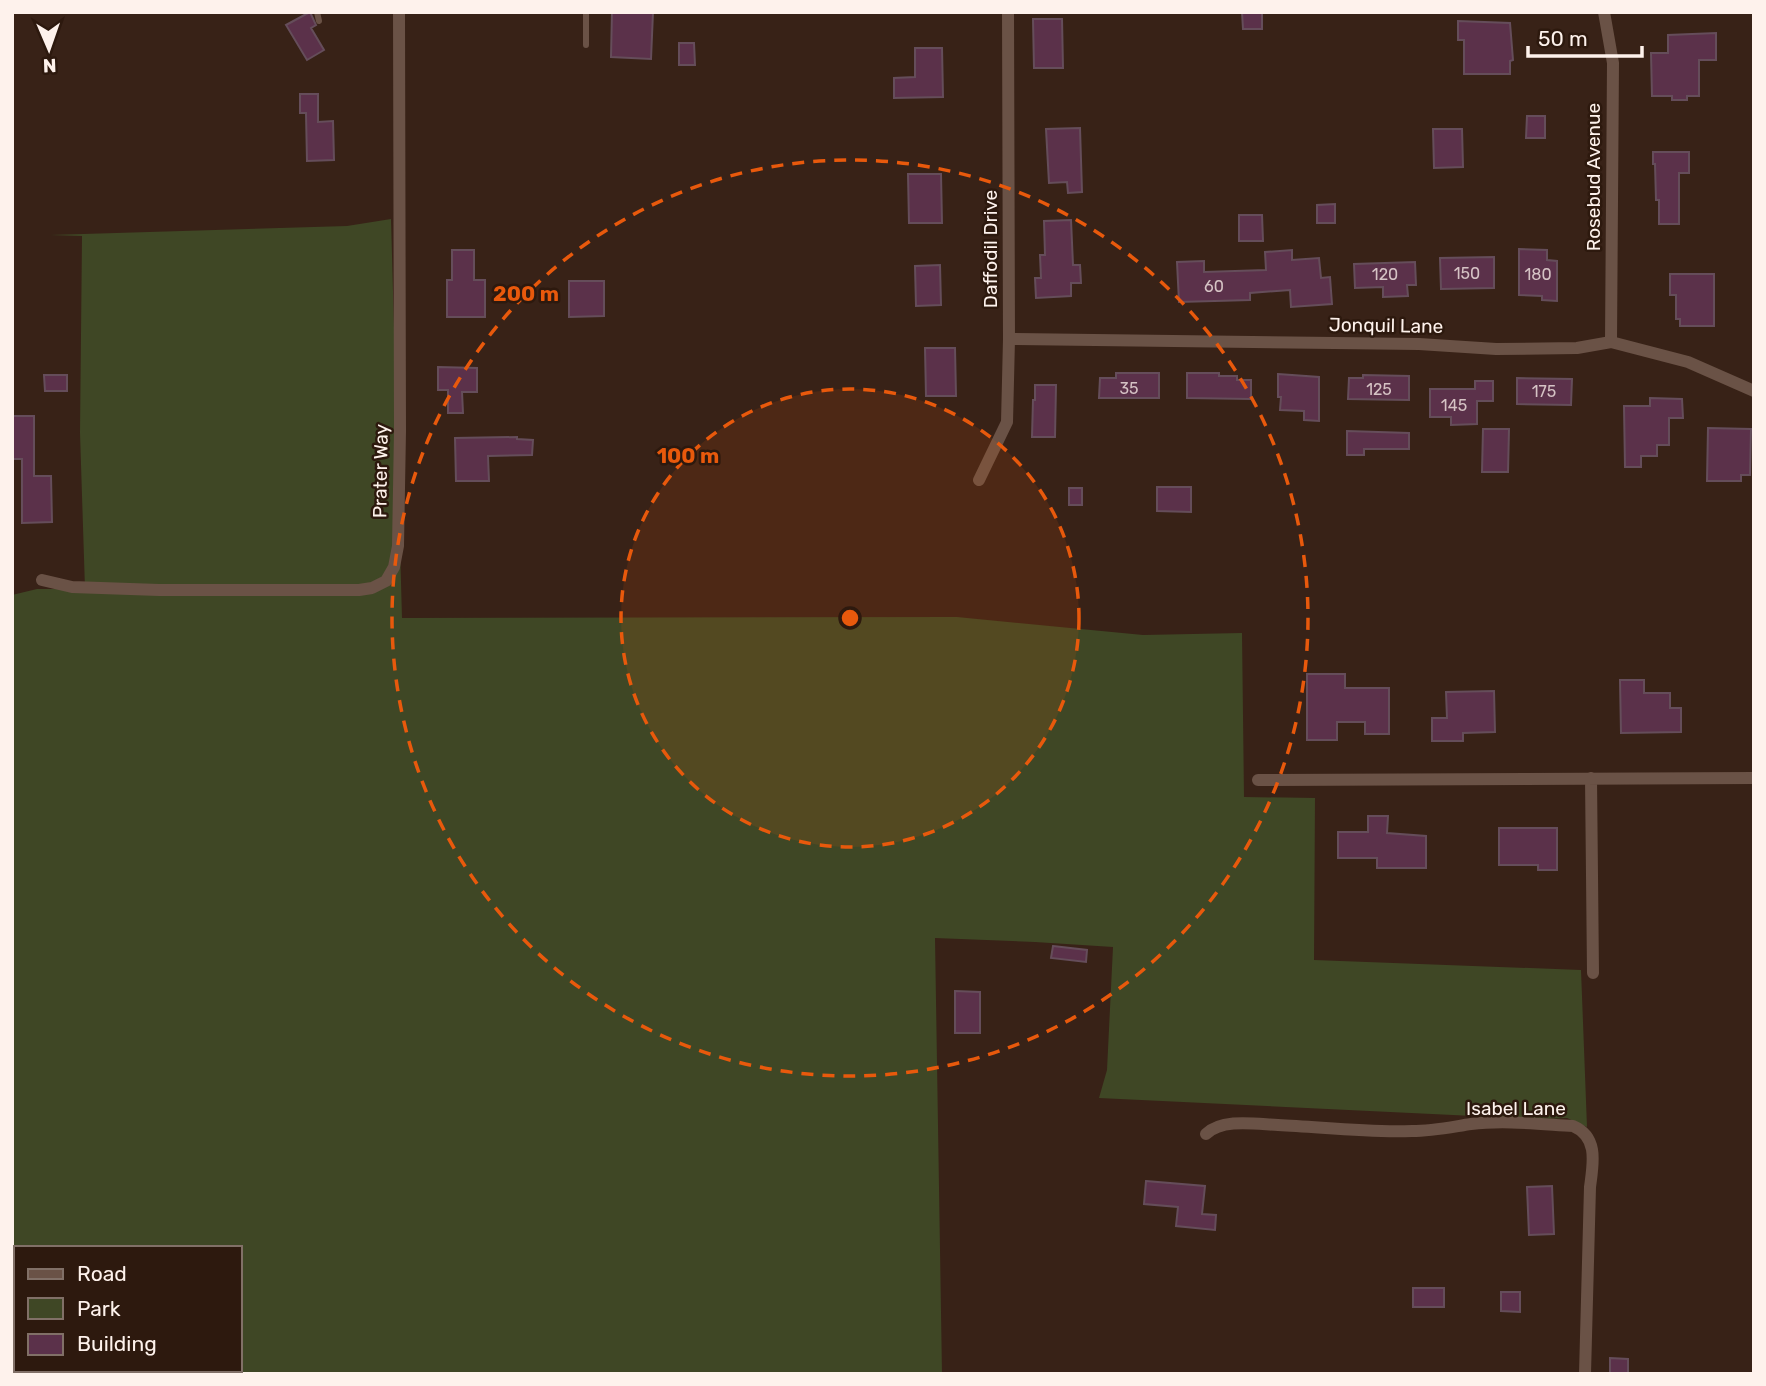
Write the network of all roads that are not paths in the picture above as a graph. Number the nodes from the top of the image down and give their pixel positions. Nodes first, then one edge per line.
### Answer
1 (317, 12) edge
2 (399, 12) edge
3 (586, 12) edge
4 (1008, 12) edge
5 (1604, 12) edge
6 (319, 21) dead end
7 (586, 44) dead end
8 (1009, 339) junction
9 (1611, 342) junction
10 (1754, 391) edge
11 (979, 480) dead end
12 (42, 580) dead end
13 (1591, 778) junction
14 (1754, 778) edge
15 (1258, 780) dead end
16 (1593, 973) dead end
17 (1206, 1134) dead end
18 (1585, 1374) edge

1 - 6 lane
2 - 12 street, Prater Way
3 - 7 lane
4 - 8 street, Daffodil Drive
5 - 9 street, Rosebud Avenue
8 - 9 street, Jonquil Lane
8 - 11 street, Daffodil Drive
9 - 10 street, Jonquil Lane
13 - 14 street
13 - 15 street
13 - 16 street
17 - 18 street, Isabel Lane

